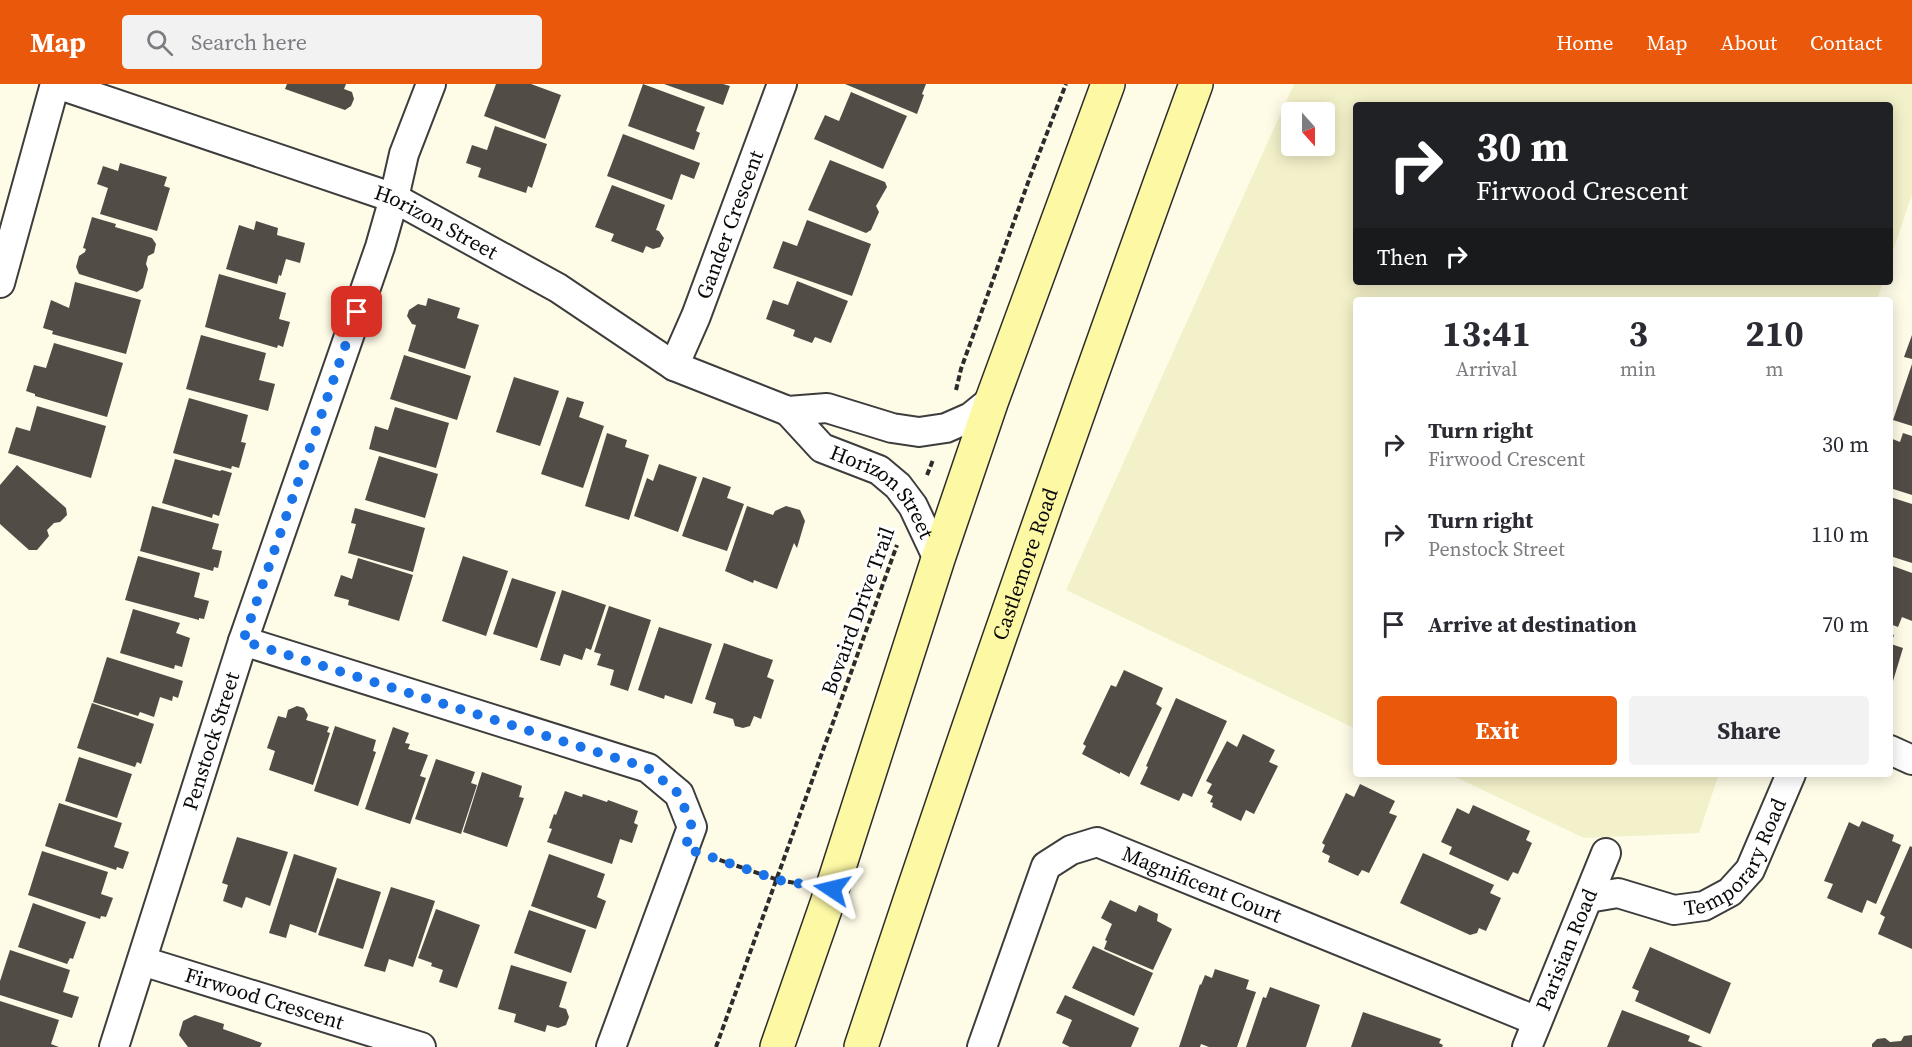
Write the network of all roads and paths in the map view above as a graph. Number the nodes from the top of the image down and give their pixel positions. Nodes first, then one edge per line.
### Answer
1 (56, 84) edge
2 (431, 84) edge
3 (782, 84) edge
4 (1066, 84) edge
5 (1108, 84) edge
6 (1196, 84) edge
7 (394, 198) junction
8 (0, 283) edge
9 (674, 366) junction
10 (992, 400) junction
11 (788, 411) junction
12 (946, 428) junction
13 (914, 506) junction
14 (938, 559) junction
15 (243, 641) junction
16 (1893, 751) edge
17 (1912, 760) edge
18 (1790, 777) edge
19 (685, 848) junction
20 (1606, 854) dead end
21 (778, 880) junction
22 (832, 889) junction
23 (1588, 898) junction
24 (142, 961) junction
25 (1532, 1034) edge
26 (114, 1047) edge
27 (421, 1047) edge
28 (611, 1047) edge
29 (717, 1047) edge
30 (777, 1047) edge
31 (861, 1047) edge
32 (982, 1047) edge

1 - 7 street, Horizon Street
1 - 8 street
2 - 7 street
3 - 9 street, Gander Crescent
4 - 12 path, Bovaird Drive Trail
5 - 10 main road
6 - 31 main road, Castlemore Road
7 - 9 street, Horizon Street
7 - 15 street, Penstock Street
9 - 11 street, Horizon Street
10 - 12 street, Horizon Street
10 - 14 main road
11 - 12 street, Horizon Street
11 - 13 street, Horizon Street
12 - 13 path, Bovaird Drive Trail
13 - 14 street, Horizon Street
13 - 21 path, Bovaird Drive Trail
14 - 22 main road
15 - 19 street
15 - 24 street, Penstock Street
16 - 17 street
18 - 23 street, Temporary Road
19 - 21 path
19 - 28 street
20 - 23 street, Parisian Road
21 - 22 path
21 - 29 path, Bovaird Drive Trail
22 - 30 main road
23 - 25 street, Parisian Road
24 - 26 street, Penstock Street
24 - 27 street, Firwood Crescent
25 - 32 street, Magnificent Court

